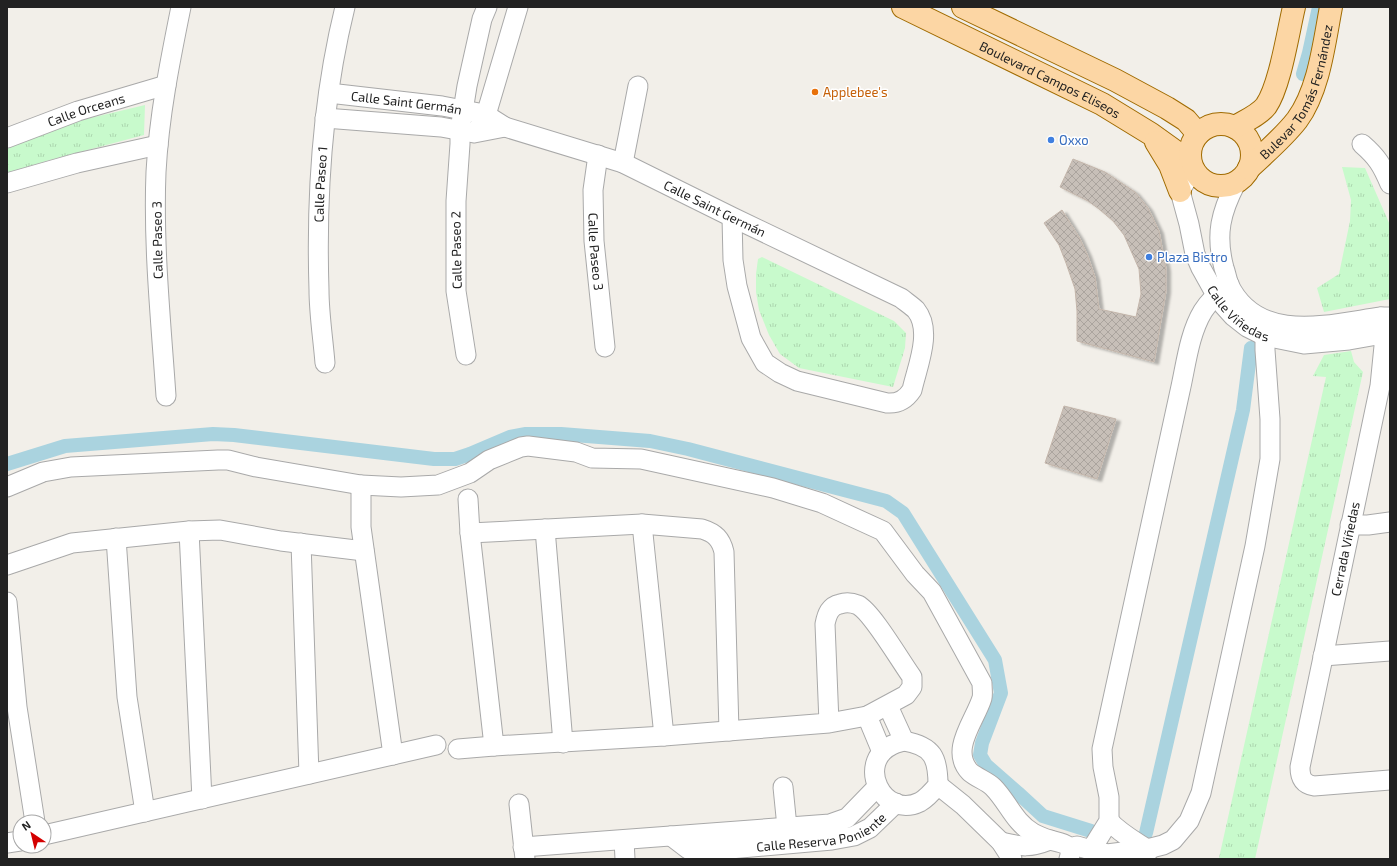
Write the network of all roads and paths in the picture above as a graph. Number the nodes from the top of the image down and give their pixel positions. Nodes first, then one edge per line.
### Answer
1 (181, 7) edge
2 (344, 7) edge
3 (487, 7) edge
4 (518, 7) edge
5 (903, 7) edge
6 (963, 7) edge
7 (1294, 7) edge
8 (1331, 7) edge
9 (166, 85) junction
10 (638, 86) dead end
11 (328, 93) junction
12 (463, 110) junction
13 (486, 115) junction
14 (325, 118) junction
15 (505, 127) junction
16 (1235, 127) junction
17 (1151, 134) junction
18 (1198, 134) junction
19 (465, 136) junction
20 (7, 138) edge
21 (1362, 144) dead end
22 (158, 145) junction
23 (598, 155) junction
24 (623, 163) junction
25 (1192, 166) junction
26 (1243, 175) junction
27 (7, 183) edge
28 (1390, 184) edge
29 (1180, 191) junction
30 (732, 217) junction
31 (1222, 290) junction
32 (1386, 324) edge
33 (1265, 336) junction
34 (1305, 336) junction
35 (605, 347) dead end
36 (466, 355) dead end
37 (325, 362) dead end
38 (1385, 386) edge
39 (166, 396) dead end
40 (361, 485) junction
41 (7, 487) edge
42 (468, 499) dead end
43 (1390, 522) edge
44 (642, 524) junction
45 (1350, 525) junction
46 (545, 529) junction
47 (190, 531) junction
48 (470, 533) junction
49 (116, 538) junction
50 (301, 543) junction
51 (364, 551) junction
52 (7, 565) edge
53 (7, 602) edge
54 (1390, 651) edge
55 (1323, 656) junction
56 (888, 706) junction
57 (867, 716) junction
58 (829, 722) junction
59 (729, 731) junction
60 (664, 736) junction
61 (904, 741) junction
62 (563, 742) junction
63 (436, 746) dead end
64 (494, 746) junction
65 (458, 749) dead end
66 (882, 752) junction
67 (393, 755) junction
68 (309, 774) junction
69 (1390, 780) edge
70 (938, 785) junction
71 (783, 787) dead end
72 (877, 787) junction
73 (202, 799) junction
74 (896, 803) junction
75 (520, 804) dead end
76 (145, 812) junction
77 (34, 814) edge
78 (1109, 821) junction
79 (787, 827) junction
80 (52, 833) edge
81 (624, 840) junction
82 (1050, 840) junction
83 (1001, 842) junction
84 (684, 845) edge
85 (1091, 850) junction
86 (524, 853) edge
87 (1069, 854) edge
88 (1149, 854) edge
89 (625, 859) edge
90 (1012, 859) edge

1 - 9 street, Calle Paseo 3
2 - 11 street, Calle Paseo 1
3 - 12 street, Calle Paseo 2
4 - 13 street
5 - 17 main road, Boulevard Campos Eliseos
6 - 18 main road, Boulevard Campos Eliseos
7 - 16 main road, Bulevar Tomás Fernández
8 - 26 main road, Bulevar Tomás Fernández
9 - 20 street, Calle Orceans
9 - 22 street, Calle Paseo 3
10 - 24 street
11 - 12 street, Calle Saint Germán
11 - 14 street, Calle Paseo 1
12 - 13 street, Calle Saint Germán
12 - 19 street, Calle Paseo 2
13 - 15 street, Calle Saint Germán
13 - 19 street
14 - 19 street, Calle Saint Germán
14 - 37 street, Calle Paseo 1
15 - 19 street, Calle Saint Germán
15 - 23 street, Calle Saint Germán
16 - 18 main road
16 - 26 main road
17 - 25 main road, Boulevard Campos Eliseos
17 - 29 main road
18 - 25 main road
19 - 36 street, Calle Paseo 2
21 - 28 street
22 - 27 street
22 - 39 street, Calle Paseo 3
23 - 24 street, Calle Saint Germán
23 - 35 street, Calle Paseo 3
24 - 30 street, Calle Saint Germán
25 - 26 main road
25 - 29 street
26 - 31 street, Calle Viñedas
29 - 31 street, Calle Viñedas
30 - 30 street, Calle Saint Germán
31 - 33 street, Calle Viñedas
31 - 34 street, Calle Viñedas
31 - 78 street
32 - 34 street, Calle Viñedas
32 - 38 street, Cerrada Viñedas
33 - 34 street, Calle Viñedas
33 - 88 street
38 - 45 street, Cerrada Viñedas
40 - 41 street
40 - 51 street
40 - 82 street
42 - 48 street
43 - 45 street
44 - 46 street
44 - 59 street
44 - 60 street
45 - 55 street, Cerrada Viñedas
46 - 48 street
46 - 62 street
47 - 49 street
47 - 50 street
47 - 73 street
48 - 64 street
49 - 52 street
49 - 76 street
50 - 51 street
50 - 68 street
51 - 67 street
53 - 77 street
54 - 55 street
55 - 69 street, Cerrada Viñedas
56 - 57 street
56 - 58 street
56 - 61 street
57 - 58 street
57 - 66 street
58 - 59 street
59 - 60 street
60 - 62 street
61 - 66 street
61 - 70 street
62 - 64 street
63 - 67 street
64 - 65 street
66 - 72 street
67 - 68 street
68 - 73 street
70 - 74 street
70 - 83 street
71 - 79 street
72 - 74 street
72 - 79 street, Calle Reserva Poniente
73 - 76 street
74 - 84 street, Calle Reserva Poniente
75 - 86 street
76 - 80 street
78 - 85 street
78 - 88 street
79 - 84 street, Calle Reserva Poniente
81 - 84 street, Calle Reserva Poniente
81 - 86 street, Calle Reserva Poniente
81 - 89 street
82 - 83 street
82 - 87 street
83 - 90 street
85 - 87 street
85 - 88 street

